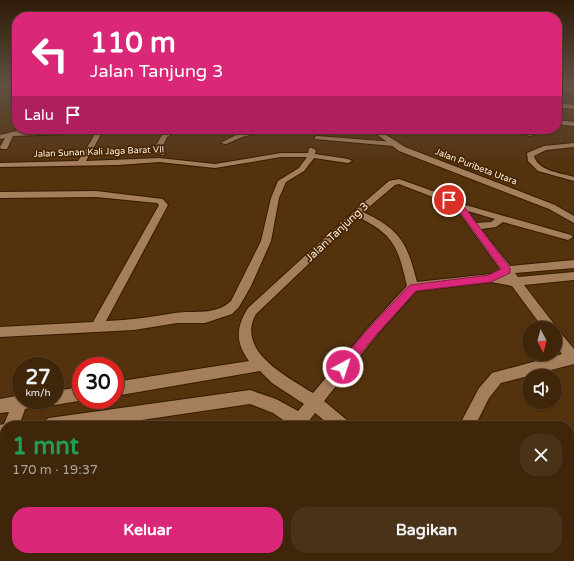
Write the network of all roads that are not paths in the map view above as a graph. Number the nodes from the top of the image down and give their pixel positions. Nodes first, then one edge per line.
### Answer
1 (562, 123) edge
2 (574, 124) edge
3 (29, 134) edge
4 (97, 134) edge
5 (169, 134) edge
6 (245, 134) edge
7 (379, 134) edge
8 (12, 135) junction
9 (0, 137) edge
10 (317, 138) dead end
11 (224, 143) dead end
12 (394, 144) junction
13 (574, 145) edge
14 (4, 147) dead end
15 (161, 153) dead end
16 (312, 153) junction
17 (348, 161) dead end
18 (81, 163) junction
19 (0, 165) edge
20 (574, 180) edge
21 (0, 195) edge
22 (459, 206) junction
23 (357, 213) junction
24 (502, 218) junction
25 (574, 220) edge
26 (473, 226) junction
27 (568, 237) dead end
28 (574, 264) edge
29 (507, 270) junction
30 (574, 276) edge
31 (491, 278) junction
32 (515, 282) junction
33 (414, 287) junction
34 (545, 321) edge
35 (97, 326) junction
36 (0, 332) edge
37 (562, 344) edge
38 (573, 358) edge
39 (261, 365) junction
40 (124, 388) edge
41 (314, 402) junction
42 (12, 404) edge
43 (0, 406) edge
44 (18, 409) edge
45 (13, 421) edge
46 (84, 421) edge
47 (296, 421) edge
48 (303, 421) edge
49 (337, 421) edge
50 (470, 421) edge

1 - 2 street
3 - 8 street
4 - 18 street
5 - 15 street
6 - 11 street
7 - 12 street, Jalan Puribeta Utara
8 - 9 street
8 - 14 street
10 - 12 street
12 - 25 street, Jalan Puribeta Utara
13 - 20 street
16 - 17 street, Jalan Sunan Kali Jaga Barat VII
16 - 18 street, Jalan Sunan Kali Jaga Barat VII
16 - 35 street
18 - 19 street, Jalan Sunan Kali Jaga Barat VII
21 - 35 street
22 - 23 street, Jalan Tanjung 3
22 - 24 street
22 - 26 street, Jalan Tanjung 3
23 - 33 street
23 - 39 street, Jalan Tanjung 3
24 - 26 street
24 - 27 street
26 - 29 street, Jalan Tanjung 3
28 - 29 street
29 - 31 street
29 - 32 street, Jalan Tanjung 3
30 - 32 street
31 - 32 street
31 - 33 street
32 - 34 street, Jalan Tanjung 3
33 - 41 street
35 - 36 street
37 - 38 street
38 - 50 street
39 - 40 street
39 - 41 street, Jalan Tanjung 3
41 - 48 street
41 - 49 street, Jalan Tanjung 3
42 - 43 street
44 - 45 street
46 - 47 street

